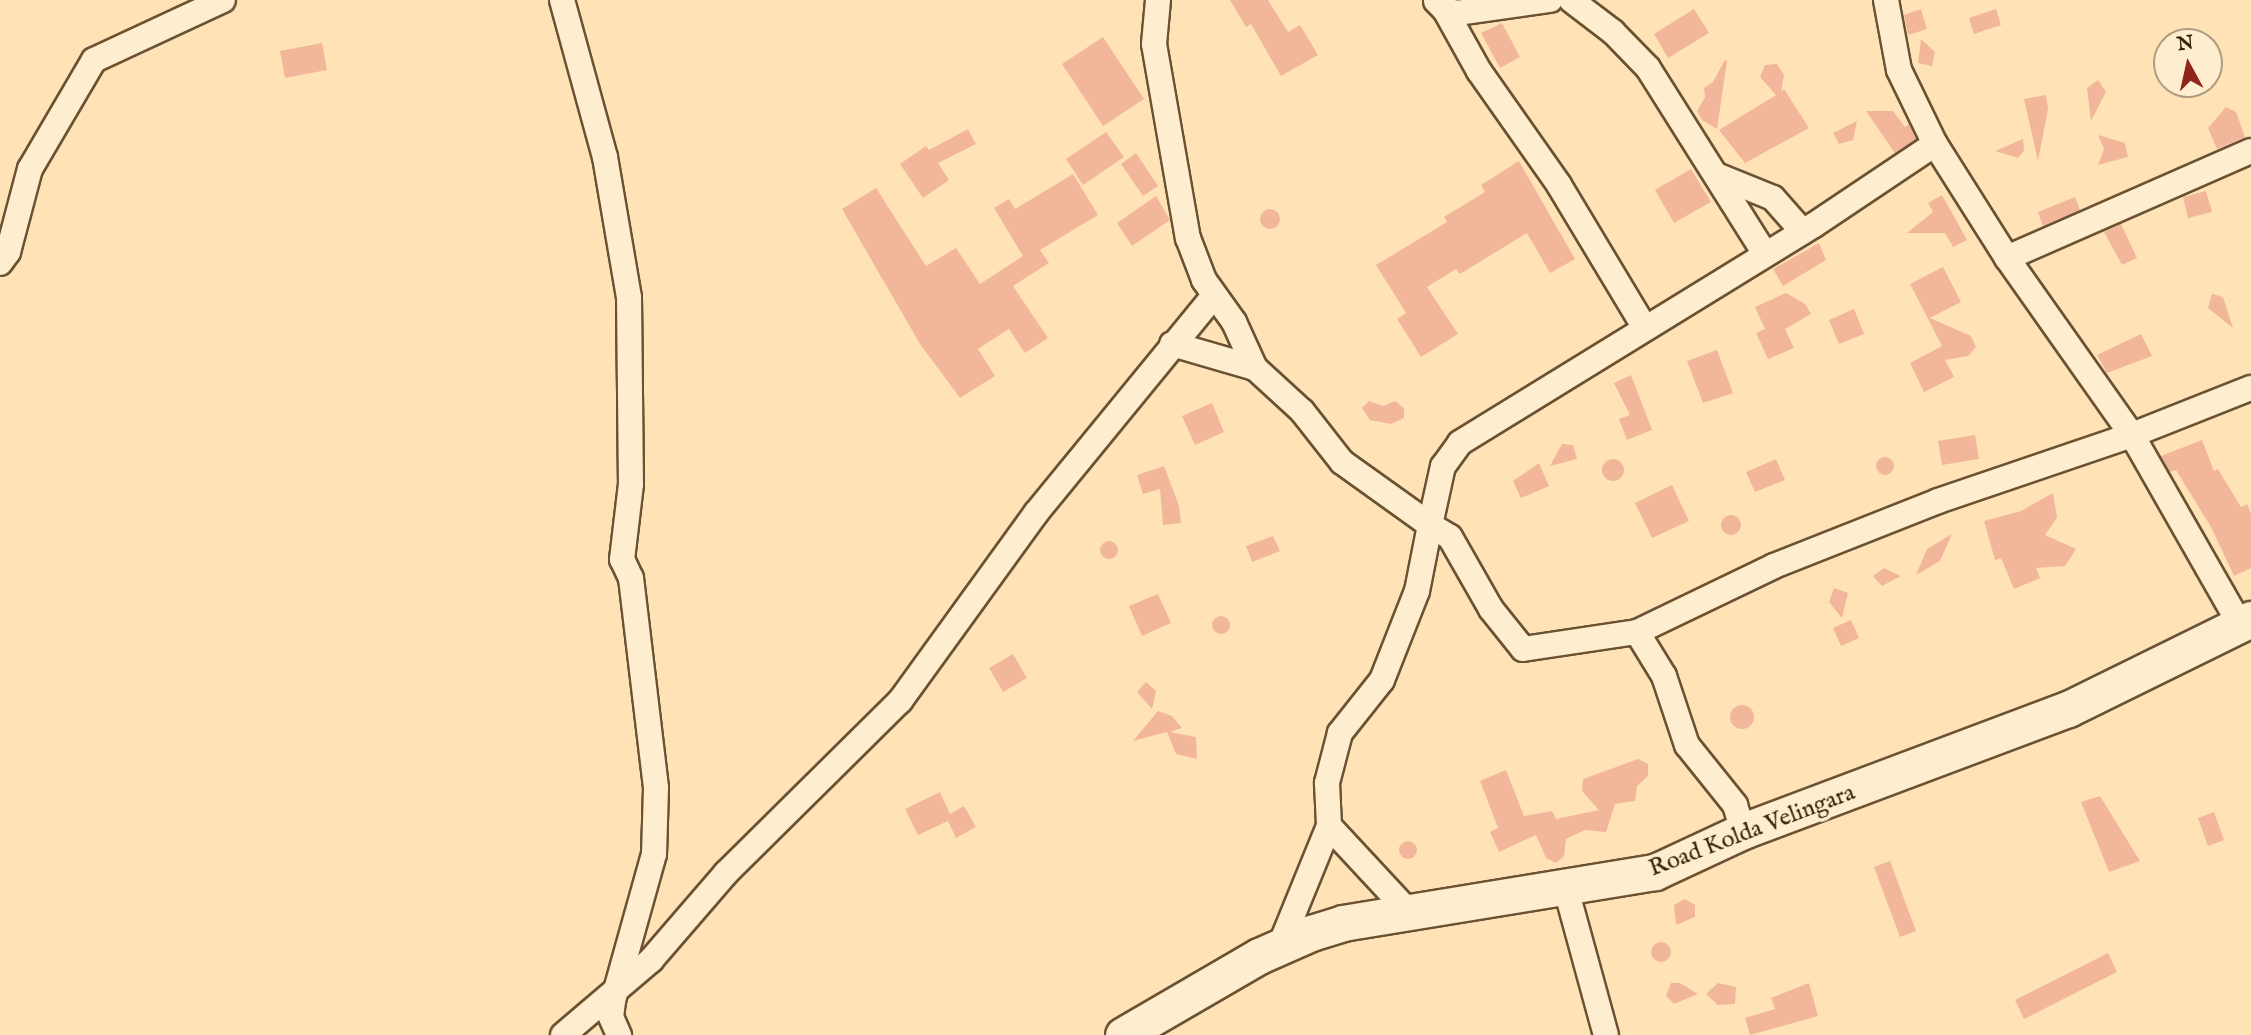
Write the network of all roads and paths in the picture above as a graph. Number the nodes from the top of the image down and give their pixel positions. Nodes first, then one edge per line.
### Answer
1 (223, 0) edge
2 (562, 0) edge
3 (1158, 0) edge
4 (1550, 0) edge
5 (1571, 0) edge
6 (1886, 0) edge
7 (1441, 5) edge
8 (1935, 144) junction
9 (2251, 150) edge
10 (1719, 176) junction
11 (1803, 232) junction
12 (1765, 254) junction
13 (2007, 258) junction
14 (0, 263) edge
15 (1213, 297) junction
16 (1645, 328) junction
17 (1172, 344) junction
18 (1255, 368) junction
19 (2251, 388) edge
20 (2132, 435) junction
21 (1430, 526) junction
22 (2246, 622) edge
23 (1637, 632) junction
24 (1329, 826) junction
25 (1744, 831) junction
26 (1566, 888) junction
27 (1409, 912) junction
28 (1280, 946) junction
29 (619, 984) junction
30 (563, 1035) edge
31 (619, 1035) edge
32 (1124, 1035) edge
33 (1606, 1035) edge

1 - 14 street
2 - 29 street
3 - 15 street
4 - 7 street
5 - 10 street
6 - 8 street
7 - 16 street
8 - 11 street
8 - 13 street
9 - 13 street
10 - 11 street
10 - 12 street
11 - 12 street
12 - 16 street
13 - 20 street
15 - 17 street
15 - 18 street
16 - 21 street
17 - 18 street
17 - 29 street
18 - 21 street
19 - 20 street
20 - 22 street
20 - 23 street
21 - 23 street
21 - 24 street
22 - 25 main road, Road Kolda Velingara
23 - 25 street
24 - 27 street
24 - 28 street
25 - 26 main road, Road Kolda Velingara
26 - 27 main road, Road Kolda Velingara
26 - 33 street
27 - 28 main road, Road Kolda Velingara
28 - 32 main road, Road Kolda Velingara
29 - 30 street
29 - 31 street

